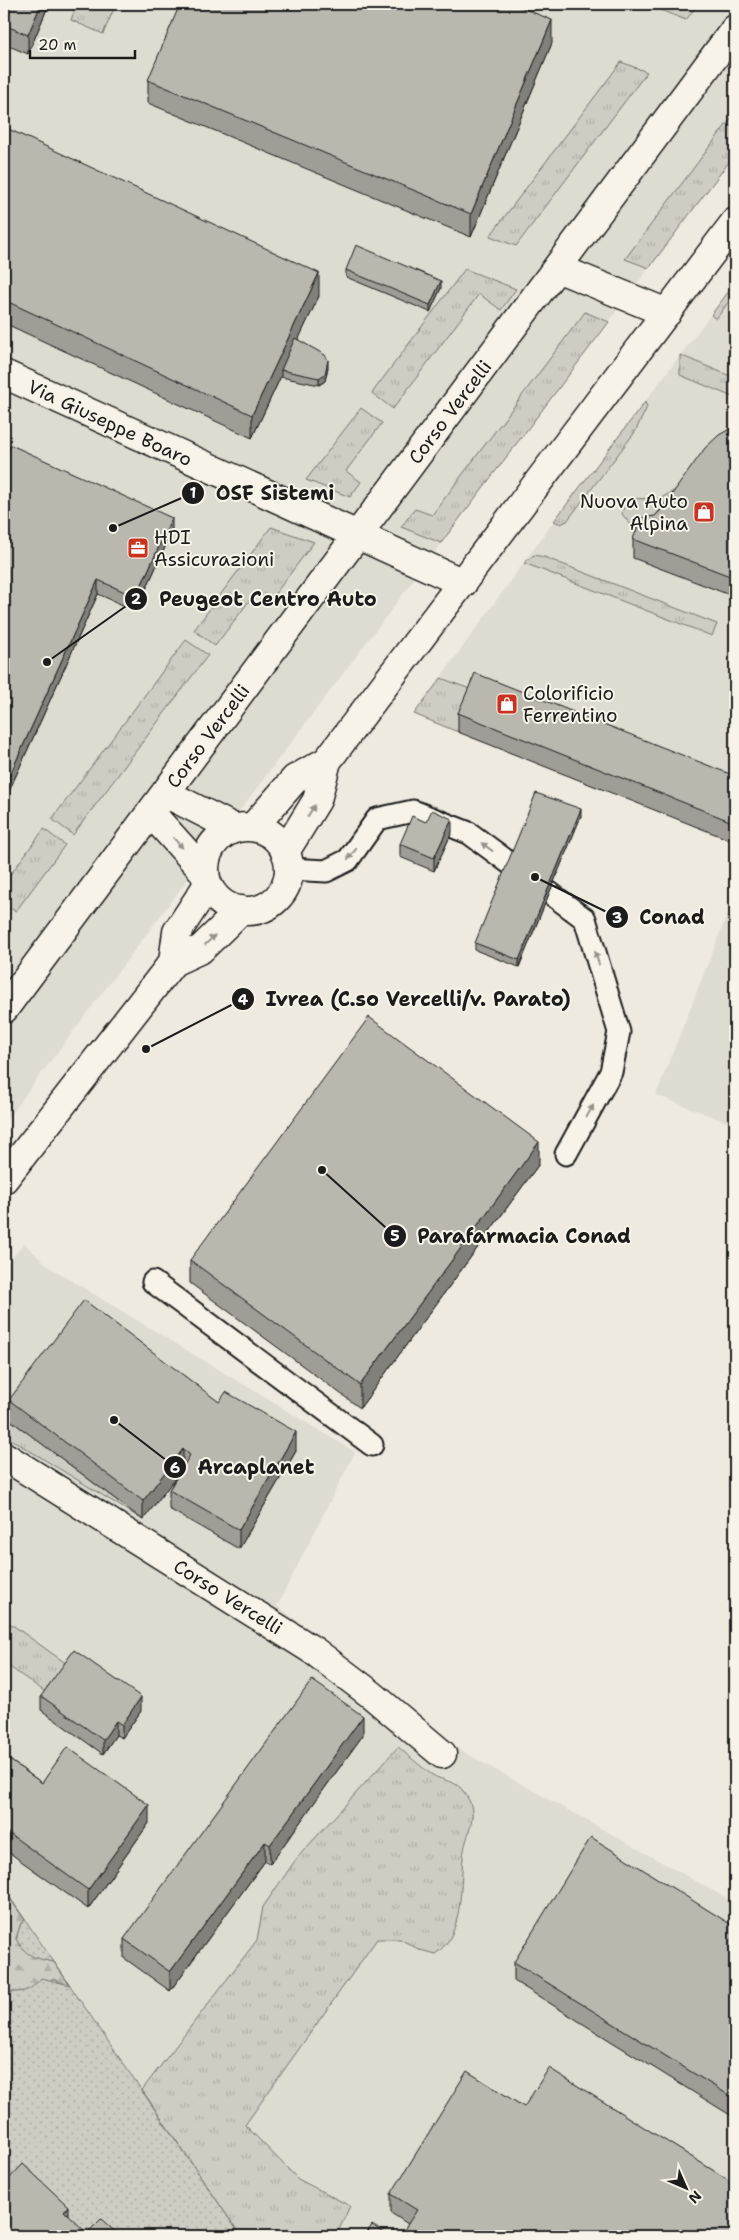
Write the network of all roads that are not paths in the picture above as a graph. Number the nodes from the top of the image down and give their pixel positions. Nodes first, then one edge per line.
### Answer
1 (735, 29) edge
2 (735, 222) edge
3 (557, 268) junction
4 (667, 313) junction
5 (4, 374) edge
6 (358, 536) junction
7 (462, 584) junction
8 (327, 761) junction
9 (158, 803) junction
10 (243, 828) junction
11 (287, 860) junction
12 (206, 879) junction
13 (241, 910) junction
14 (173, 962) junction
15 (4, 1009) edge
16 (566, 1154) dead end
17 (4, 1179) edge
18 (153, 1282) dead end
19 (372, 1445) dead end
20 (4, 1456) edge
21 (442, 1754) dead end

1 - 3 street, Corso Vercelli
2 - 4 street
3 - 4 street
3 - 6 street, Corso Vercelli
4 - 7 street
5 - 6 street, Via Giuseppe Boaro
6 - 7 street, Via Giuseppe Boaro
6 - 9 street, Corso Vercelli
7 - 8 street
8 - 10 street
11 -> 8 street
9 - 10 street, Corso Vercelli
9 -> 12 street
9 - 15 street, Corso Vercelli
10 - 11 street
10 - 12 street
11 - 13 street
16 -> 11 lane
12 - 13 street
12 - 14 street
14 -> 13 street
14 - 17 street
18 - 19 lane
20 - 21 street, Corso Vercelli

